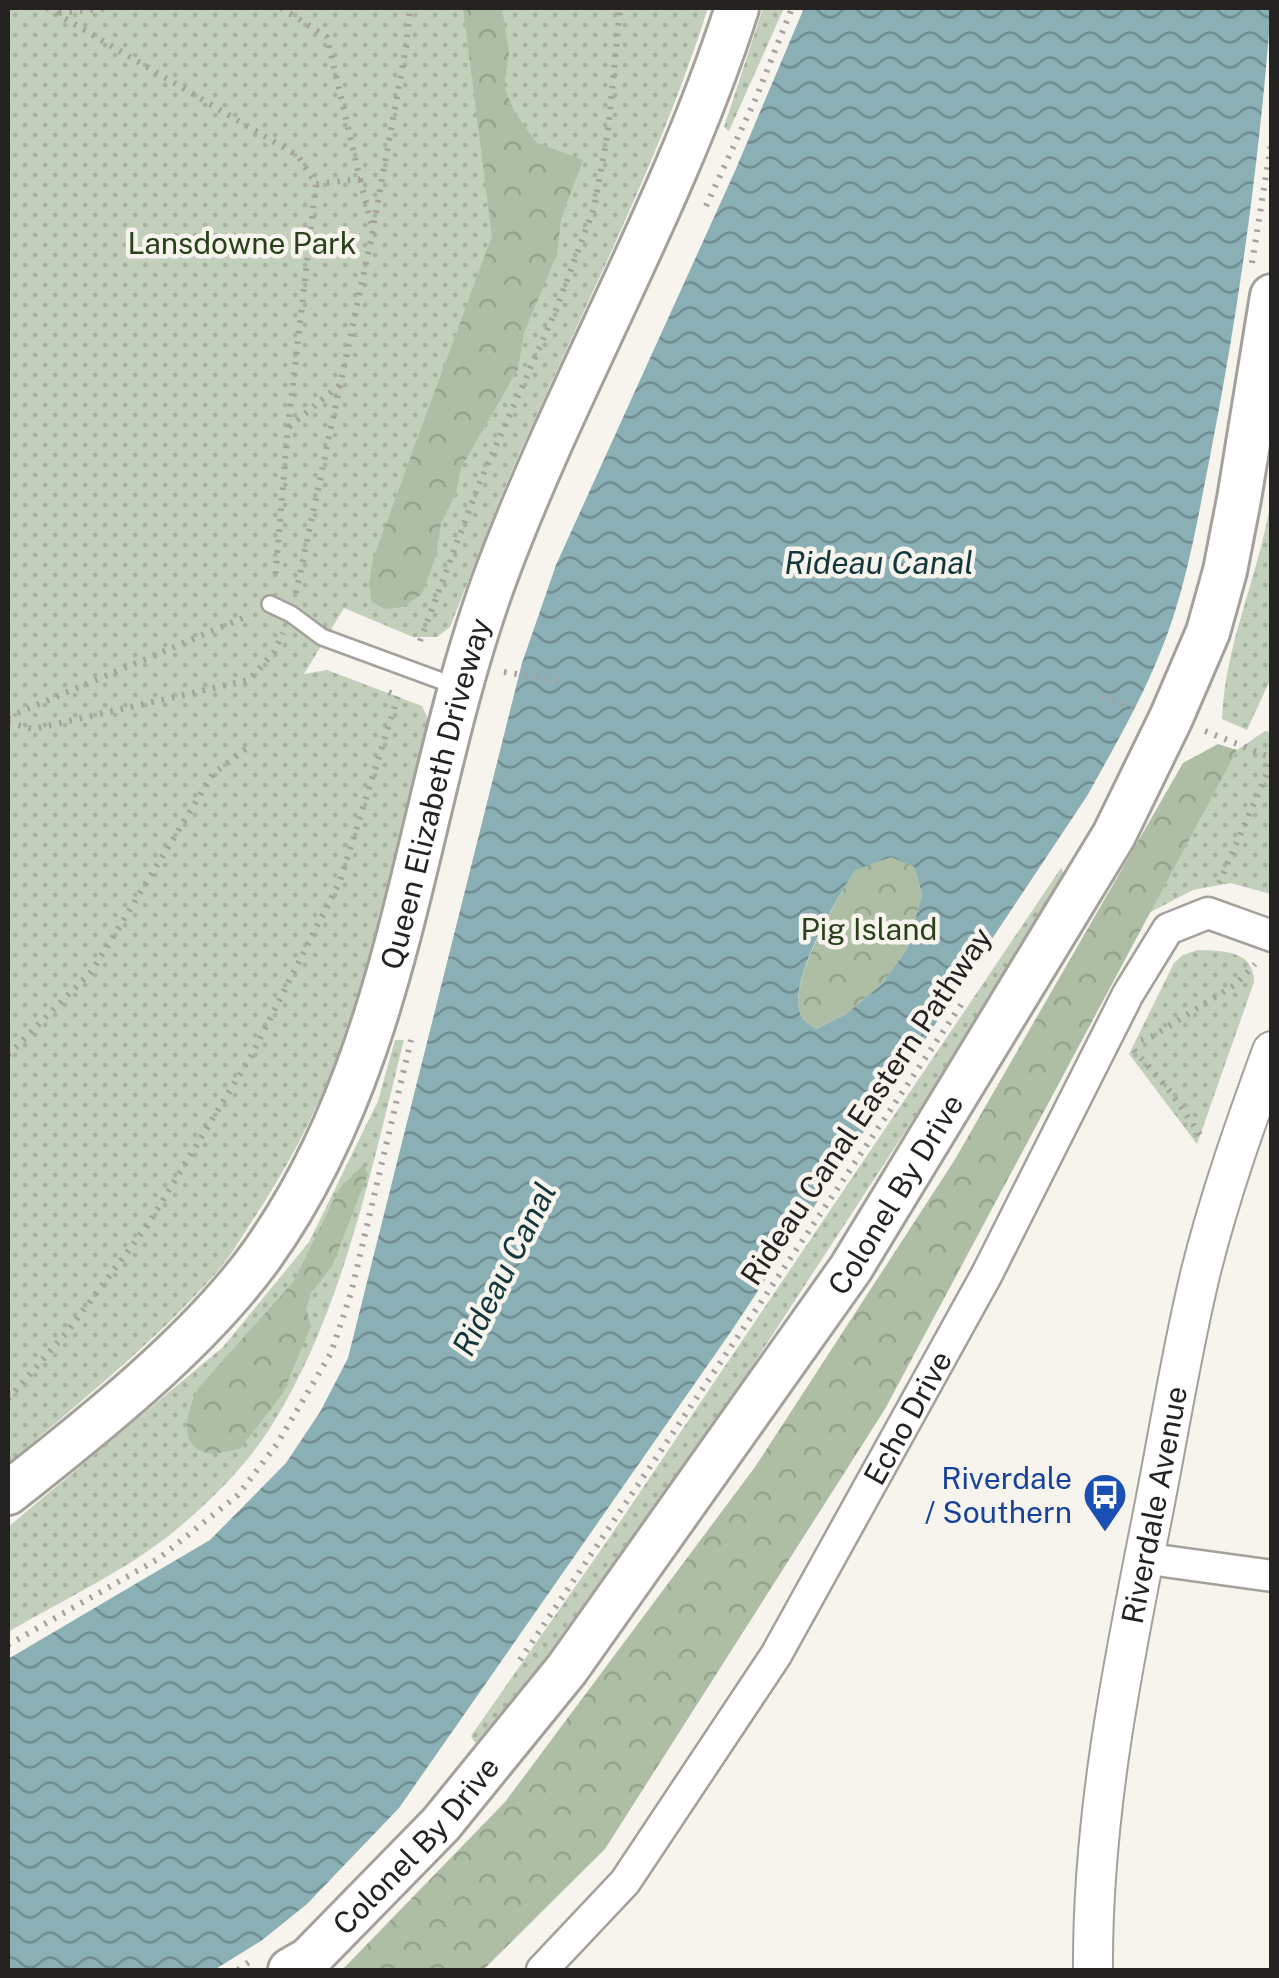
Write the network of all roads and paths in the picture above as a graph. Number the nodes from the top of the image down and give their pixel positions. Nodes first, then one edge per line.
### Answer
1 (46, 8) edge
2 (112, 8) edge
3 (281, 8) edge
4 (410, 8) edge
5 (620, 8) edge
6 (736, 8) edge
7 (57, 13) junction
8 (1272, 138) edge
9 (360, 179) junction
10 (316, 184) junction
11 (373, 230) junction
12 (1261, 283) edge
13 (343, 382) junction
14 (288, 428) junction
15 (270, 604) junction
16 (292, 614) junction
17 (420, 641) dead end
18 (505, 672) dead end
19 (560, 681) dead end
20 (381, 689) dead end
21 (461, 689) junction
22 (1102, 696) dead end
23 (1143, 713) dead end
24 (8, 720) edge
25 (1208, 732) dead end
26 (247, 748) dead end
27 (1272, 760) edge
28 (1208, 912) junction
29 (1272, 936) edge
30 (1256, 964) dead end
31 (968, 994) dead end
32 (1272, 1051) edge
33 (8, 1055) edge
34 (1234, 1158) junction
35 (8, 1399) edge
36 (8, 1493) edge
37 (1142, 1558) junction
38 (1272, 1576) edge
39 (510, 1676) dead end
40 (278, 1960) edge
41 (238, 1970) edge
42 (542, 1970) edge
43 (1093, 1970) edge

1 - 7 path
2 - 7 path
3 - 9 path
4 - 11 path
5 - 17 path
6 - 21 main road, Queen Elizabeth Driveway
7 - 10 path
8 - 12 path
9 - 10 path
9 - 11 path
10 - 14 path
11 - 13 path
12 - 40 main road, Colonel By Drive
13 - 14 path
13 - 16 path
14 - 15 path
15 - 16 lane
15 - 24 path
16 - 21 lane
16 - 24 path
18 - 19 path
20 - 35 path
21 - 36 main road, Queen Elizabeth Driveway
22 - 23 path
25 - 27 path
26 - 33 path
27 - 28 path
28 - 29 street
28 - 42 street, Echo Drive
30 - 34 path
31 - 39 path, Rideau Canal Eastern Pathway
32 - 34 street, Riverdale Avenue
34 - 37 street, Riverdale Avenue
37 - 38 street
37 - 43 street, Riverdale Avenue
40 - 41 path

